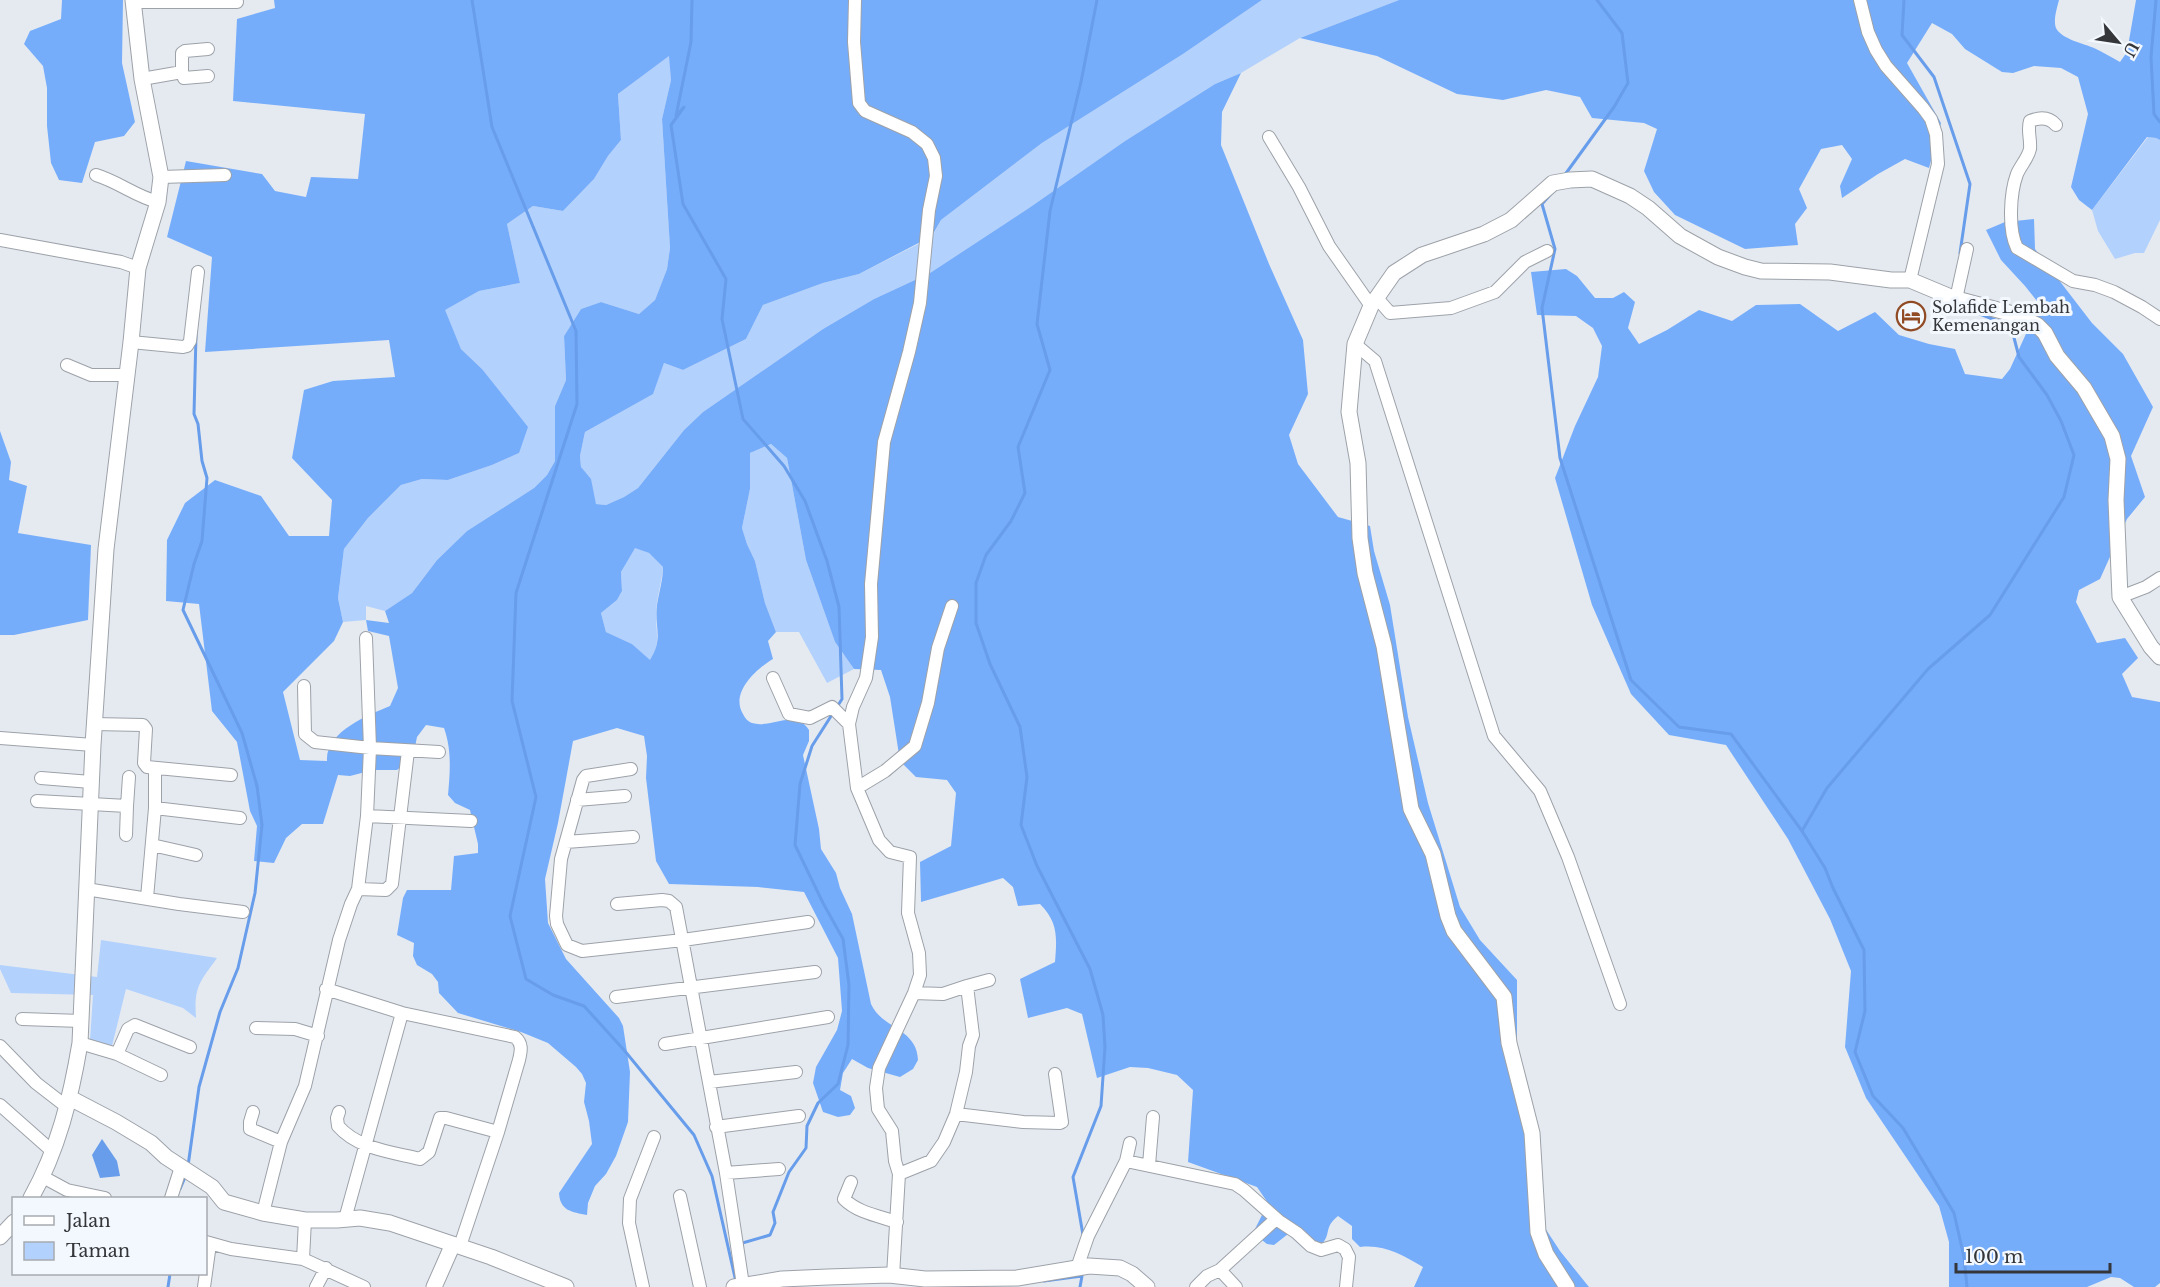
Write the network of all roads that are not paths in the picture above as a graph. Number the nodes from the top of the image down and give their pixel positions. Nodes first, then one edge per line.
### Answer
1 (855, 0) edge
2 (1860, 0) edge
3 (133, 1) edge
4 (237, 2) dead end
5 (208, 49) dead end
6 (182, 72) junction
7 (208, 76) dead end
8 (142, 79) junction
9 (2056, 125) dead end
10 (1269, 137) dead end
11 (96, 175) dead end
12 (225, 175) dead end
13 (161, 177) junction
14 (158, 202) junction
15 (0, 240) edge
16 (1967, 249) dead end
17 (1547, 251) dead end
18 (138, 268) junction
19 (198, 272) dead end
20 (1910, 280) junction
21 (1952, 298) junction
22 (1374, 302) junction
23 (2160, 319) edge
24 (131, 342) junction
25 (1355, 344) junction
26 (67, 365) dead end
27 (127, 375) junction
28 (2160, 578) edge
29 (2120, 597) junction
30 (952, 606) dead end
31 (366, 638) dead end
32 (2160, 657) edge
33 (773, 678) dead end
34 (304, 686) dead end
35 (94, 724) junction
36 (849, 724) junction
37 (0, 738) edge
38 (93, 745) junction
39 (370, 748) junction
40 (408, 751) junction
41 (439, 752) dead end
42 (155, 768) junction
43 (631, 769) dead end
44 (231, 775) dead end
45 (129, 777) dead end
46 (41, 778) dead end
47 (91, 782) junction
48 (857, 788) junction
49 (626, 796) dead end
50 (577, 800) junction
51 (37, 801) dead end
52 (90, 804) junction
53 (127, 806) junction
54 (155, 808) junction
55 (366, 816) junction
56 (240, 818) dead end
57 (401, 818) junction
58 (471, 821) dead end
59 (126, 835) dead end
60 (633, 837) dead end
61 (566, 842) junction
62 (152, 845) junction
63 (196, 855) dead end
64 (86, 889) junction
65 (358, 889) junction
66 (147, 898) junction
67 (617, 904) dead end
68 (243, 912) dead end
69 (808, 922) dead end
70 (683, 940) junction
71 (815, 972) dead end
72 (989, 980) dead end
73 (692, 986) junction
74 (967, 986) junction
75 (327, 989) junction
76 (914, 993) junction
77 (616, 997) dead end
78 (1620, 1004) dead end
79 (402, 1013) junction
80 (828, 1017) dead end
81 (22, 1019) dead end
82 (81, 1021) junction
83 (256, 1028) dead end
84 (318, 1036) junction
85 (700, 1038) junction
86 (80, 1043) junction
87 (665, 1044) dead end
88 (0, 1046) edge
89 (190, 1047) dead end
90 (117, 1054) junction
91 (796, 1071) dead end
92 (1054, 1074) dead end
93 (161, 1075) dead end
94 (709, 1082) junction
95 (68, 1102) junction
96 (0, 1105) edge
97 (253, 1112) dead end
98 (339, 1112) dead end
99 (956, 1114) junction
100 (799, 1116) dead end
101 (1153, 1117) dead end
102 (716, 1127) junction
103 (498, 1132) junction
104 (654, 1137) dead end
105 (281, 1142) junction
106 (1130, 1143) dead end
107 (365, 1145) junction
108 (52, 1151) junction
109 (1126, 1161) junction
110 (1149, 1165) junction
111 (185, 1169) junction
112 (779, 1169) dead end
113 (726, 1173) junction
114 (899, 1174) junction
115 (43, 1177) junction
116 (851, 1182) dead end
117 (32, 1197) edge
118 (100, 1197) edge
119 (171, 1197) edge
120 (680, 1197) dead end
121 (263, 1213) junction
122 (345, 1219) junction
123 (1276, 1219) junction
124 (305, 1220) junction
125 (897, 1222) junction
126 (12, 1224) edge
127 (0, 1237) edge
128 (208, 1243) edge
129 (456, 1245) junction
130 (303, 1259) junction
131 (1082, 1267) junction
132 (326, 1268) junction
133 (1220, 1270) junction
134 (889, 1280) edge
135 (543, 1283) edge
136 (977, 1283) edge
137 (739, 1286) edge
138 (316, 1287) edge
139 (364, 1287) edge
140 (434, 1287) edge
141 (566, 1287) edge
142 (643, 1287) edge
143 (700, 1287) edge
144 (1147, 1287) edge
145 (1196, 1287) edge
146 (1236, 1287) edge
147 (1346, 1287) edge
148 (1567, 1287) edge

1 - 36 street
2 - 20 street
3 - 4 street
3 - 8 street
5 - 6 street
6 - 7 street
6 - 8 street
8 - 13 street
9 - 23 street
10 - 22 street
11 - 14 street
12 - 13 street
13 - 14 street
14 - 18 street
15 - 18 street
16 - 21 street
17 - 22 street
18 - 24 street
19 - 24 street
20 - 21 street
20 - 22 street
21 - 29 street
22 - 25 street
24 - 27 street
25 - 78 street
25 - 148 street
26 - 27 street
27 - 35 street
28 - 29 street
29 - 32 street
30 - 48 street
31 - 39 street
33 - 36 street
34 - 39 street
35 - 38 street
35 - 42 street
36 - 48 street
37 - 38 street
38 - 47 street
39 - 40 street
39 - 55 street
40 - 41 street
40 - 57 street
42 - 44 street
42 - 54 street
43 - 50 street
45 - 53 street
46 - 47 street
47 - 52 street
48 - 76 street
49 - 50 street
50 - 61 street
51 - 52 street
52 - 53 street
52 - 64 street
53 - 59 street
54 - 56 street
54 - 62 street
55 - 57 street
55 - 65 street
57 - 58 street
57 - 65 street
60 - 61 street
61 - 70 street
62 - 63 street
62 - 66 street
64 - 66 street
64 - 82 street
65 - 75 street
66 - 68 street
67 - 70 street
69 - 70 street
70 - 73 street
71 - 73 street
72 - 74 street
73 - 77 street
73 - 85 street
74 - 76 street
74 - 99 street
75 - 79 street
75 - 84 street
76 - 114 street
79 - 103 street
79 - 107 street
80 - 85 street
81 - 82 street
82 - 86 street
83 - 84 street
84 - 105 street
85 - 87 street
85 - 94 street
86 - 90 street
86 - 95 street
88 - 95 street
89 - 90 street
90 - 93 street
91 - 94 street
92 - 99 street
94 - 102 street
95 - 108 street
95 - 111 street
96 - 108 street
97 - 105 street
98 - 107 street
99 - 114 street
100 - 102 street
101 - 110 street
102 - 113 street
103 - 107 street
103 - 129 street
104 - 142 street
105 - 121 street
106 - 109 street
107 - 122 street
108 - 115 street
109 - 110 street
109 - 131 street
110 - 123 street
111 - 119 street
111 - 121 street
112 - 113 street
113 - 137 street
114 - 125 street
115 - 117 street
115 - 118 street
116 - 125 street
120 - 143 street
121 - 124 street
122 - 124 street
122 - 129 street
123 - 133 street
123 - 147 street
124 - 130 street
125 - 134 street
126 - 127 street
128 - 130 street
129 - 135 street
129 - 140 street
130 - 132 street
131 - 136 street
131 - 144 street
132 - 138 street
132 - 139 street
133 - 145 street
133 - 146 street
134 - 136 street
134 - 137 street
135 - 141 street

